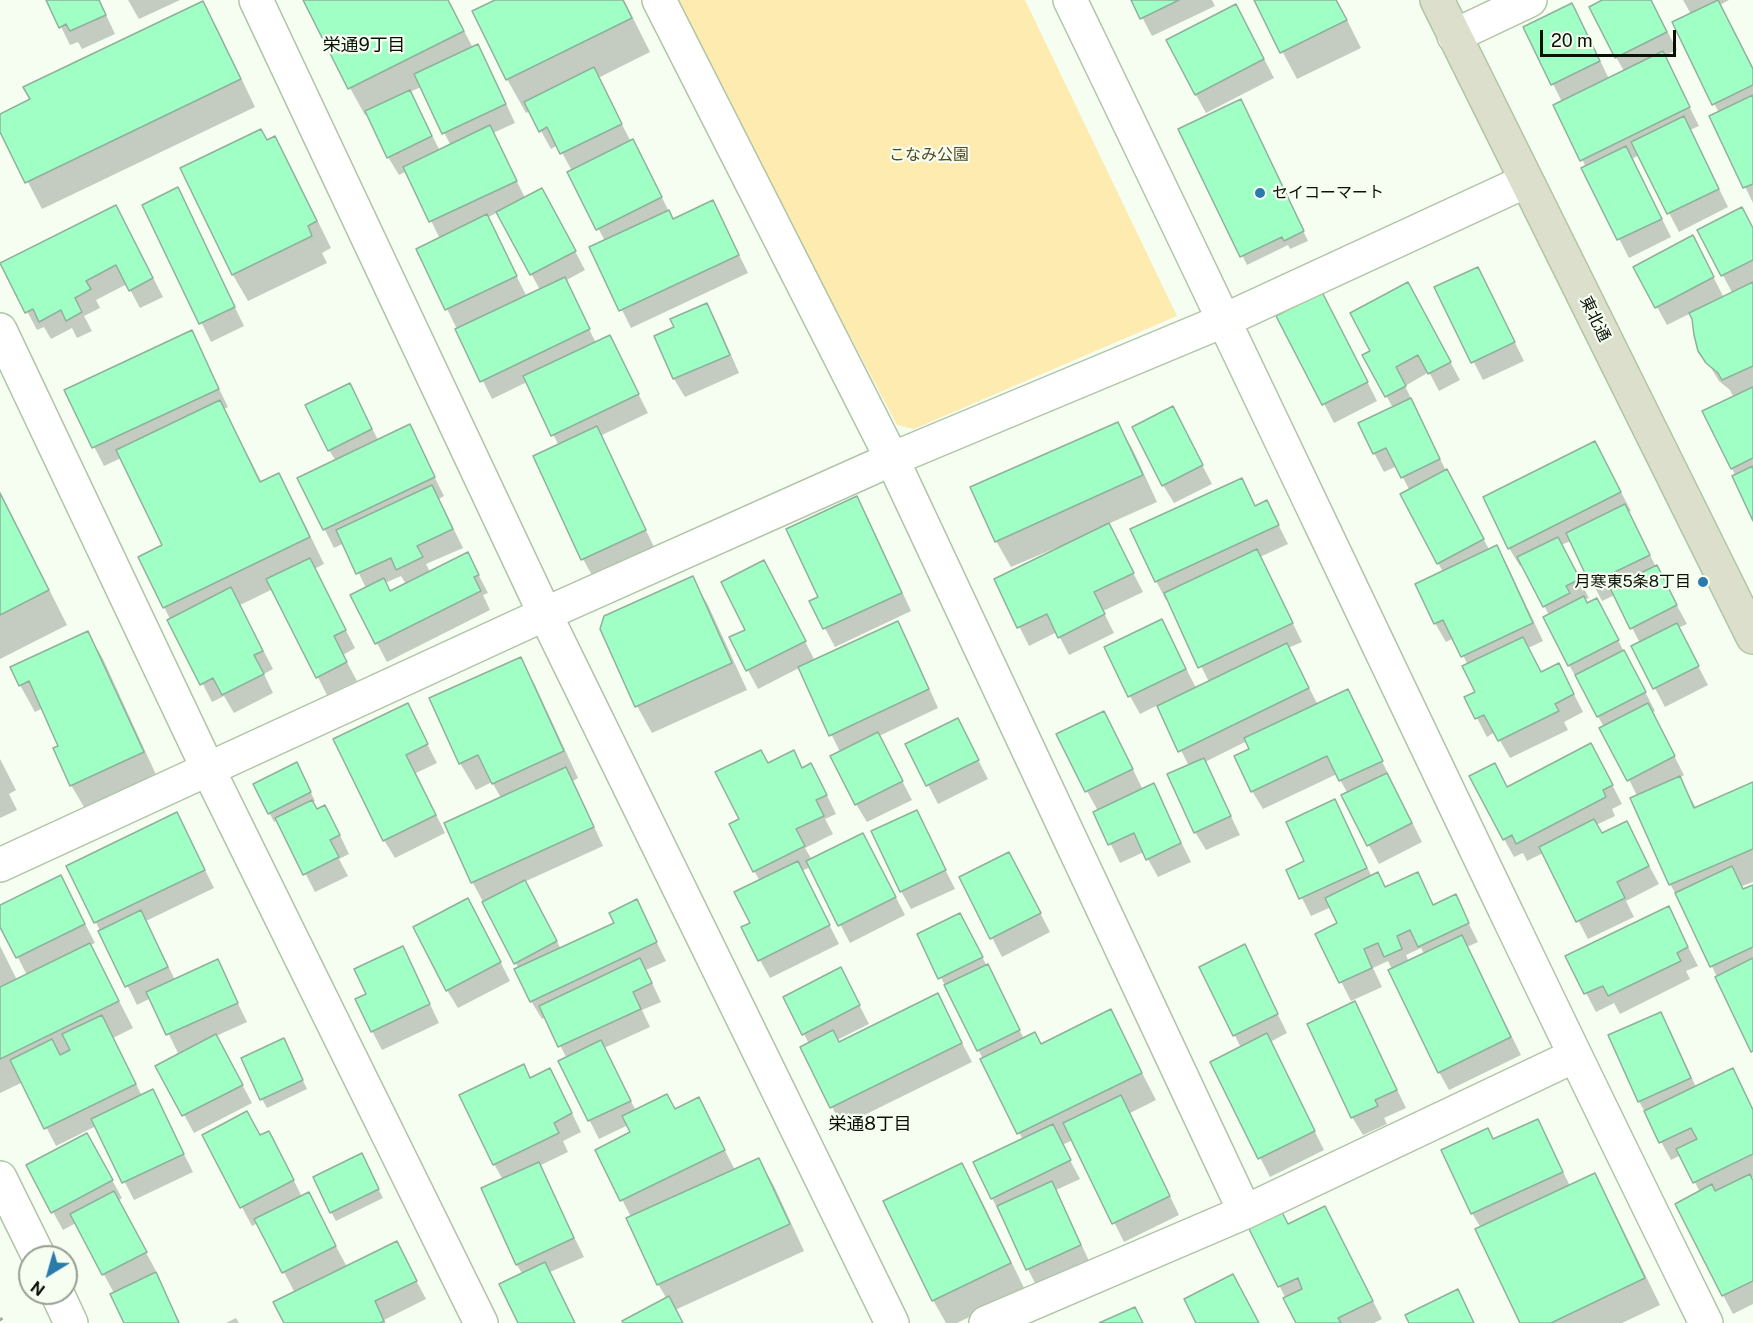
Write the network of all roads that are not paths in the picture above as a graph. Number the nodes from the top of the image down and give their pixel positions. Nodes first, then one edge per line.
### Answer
1 (256, 0) edge
2 (659, 0) edge
3 (1070, 0) edge
4 (1437, 0) edge
5 (1530, 0) edge
6 (1454, 36) junction
7 (1526, 182) junction
8 (1225, 320) junction
9 (0, 330) edge
10 (892, 459) junction
11 (545, 614) junction
12 (1753, 637) edge
13 (208, 769) junction
14 (0, 866) edge
15 (1574, 1056) junction
16 (0, 1178) edge
17 (1245, 1212) junction
18 (33, 1245) edge
19 (63, 1305) edge
20 (71, 1323) edge
21 (481, 1323) edge
22 (892, 1323) edge
23 (986, 1323) edge
24 (1706, 1323) edge

1 - 11 street
2 - 10 street
3 - 8 street
4 - 6 street, 東北通
5 - 6 street
6 - 7 street, 東北通
7 - 8 street
7 - 12 street, 東北通
8 - 10 street
8 - 15 street
9 - 13 street
10 - 11 street
10 - 17 street
11 - 13 street
11 - 22 street
13 - 14 street
13 - 21 street
15 - 17 street
15 - 24 street
16 - 18 street
17 - 23 street
19 - 20 street

